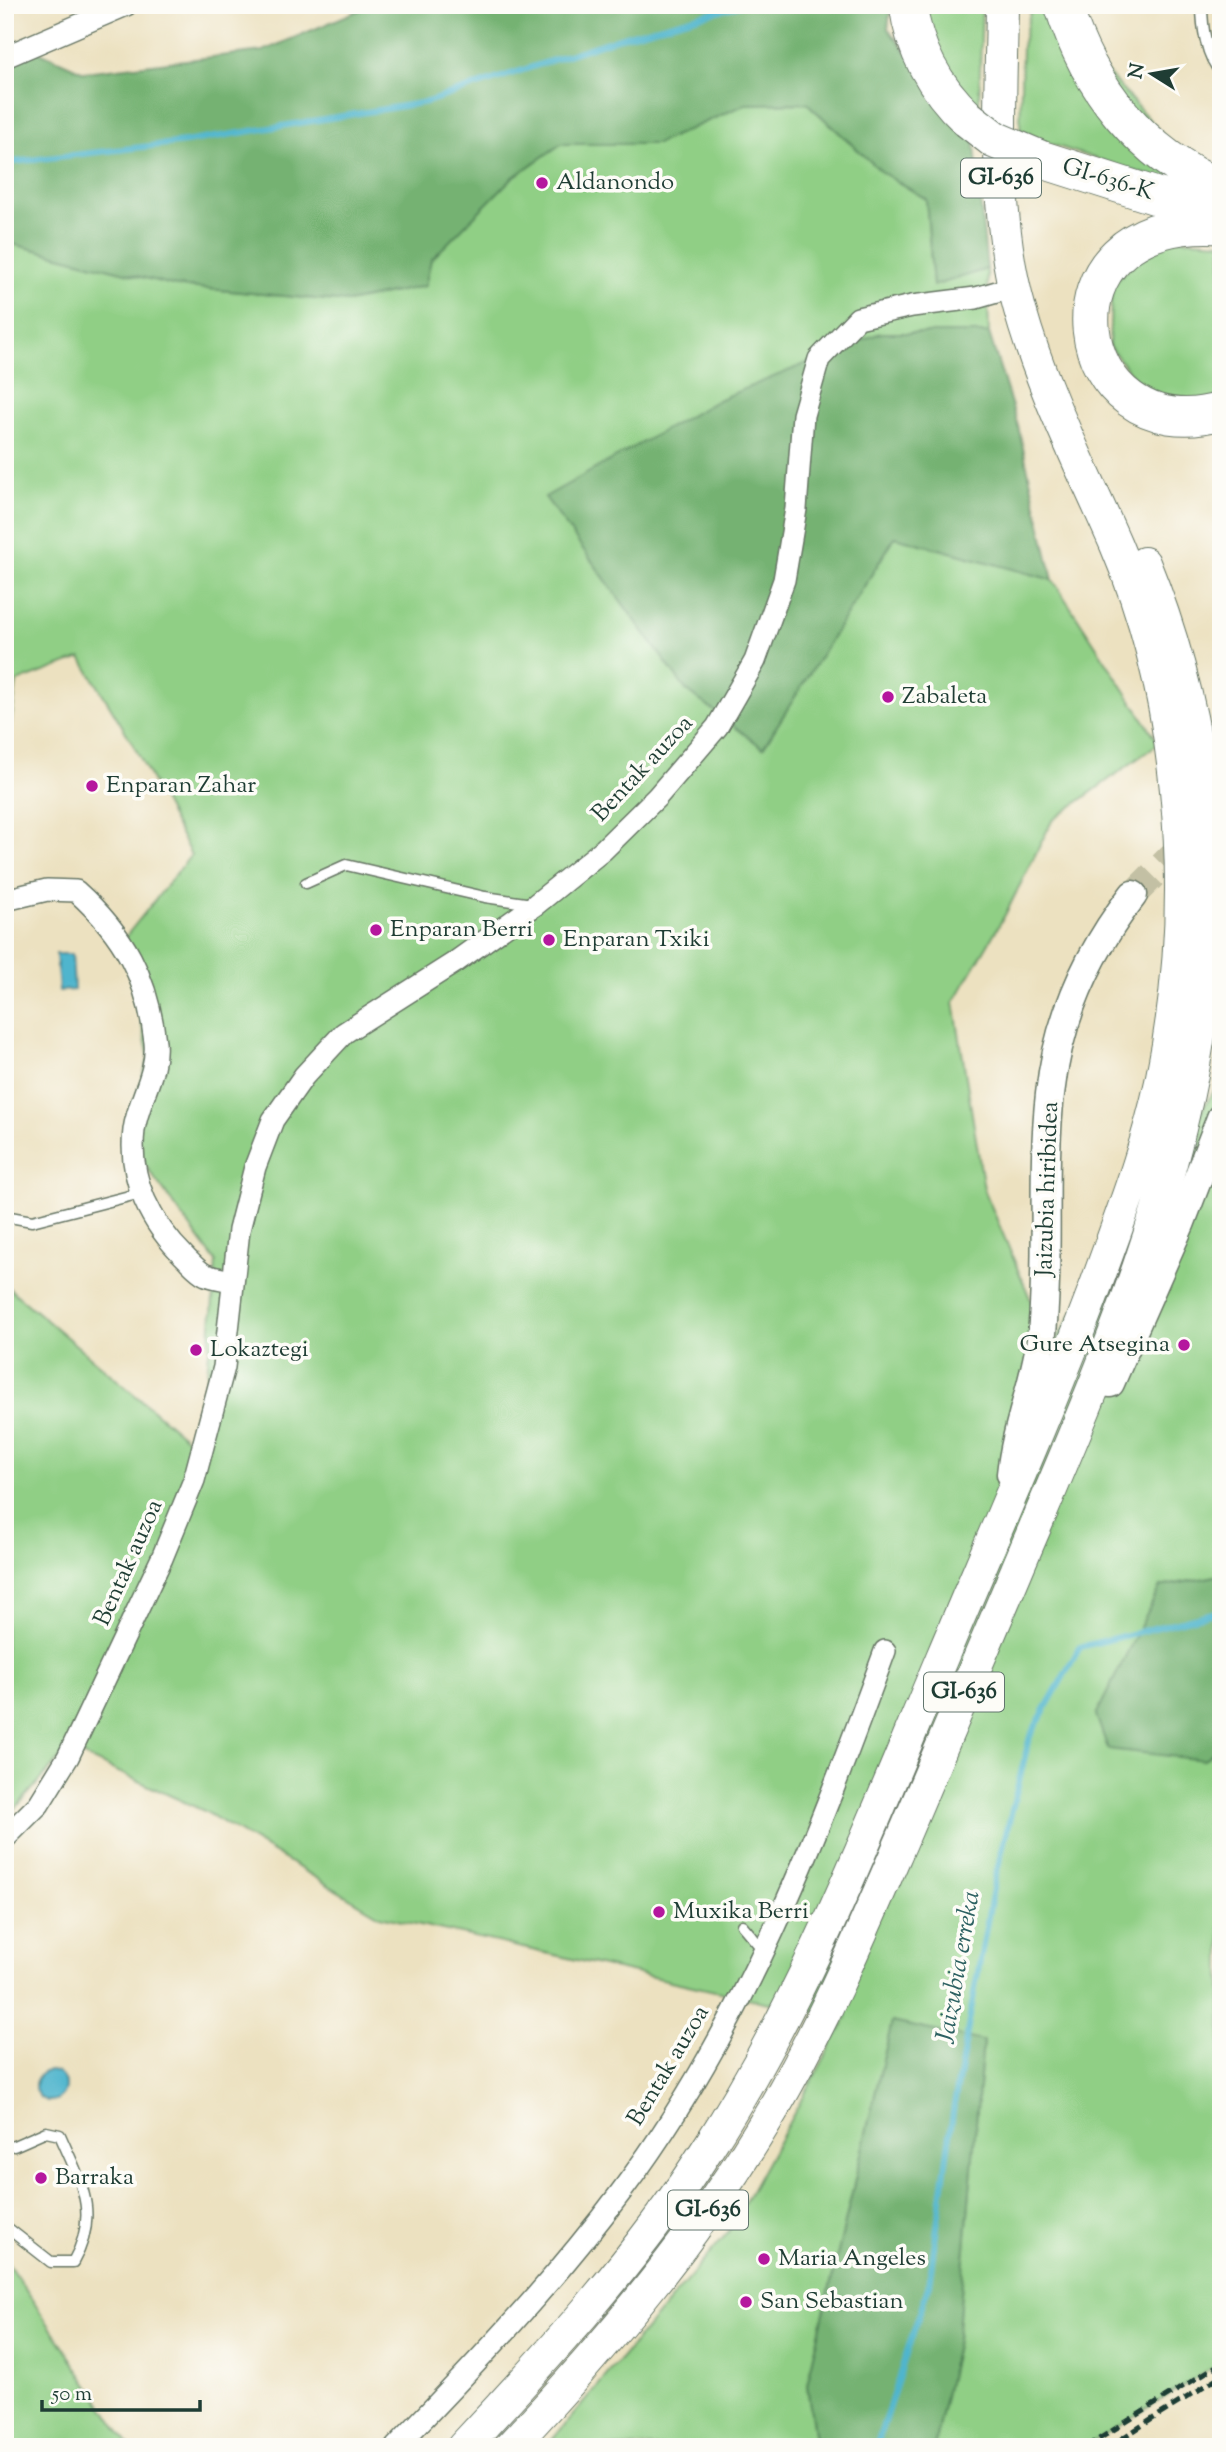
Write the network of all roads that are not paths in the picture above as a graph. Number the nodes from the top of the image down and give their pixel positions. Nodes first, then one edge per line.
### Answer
1 (908, 5) edge
2 (1002, 5) edge
3 (1063, 5) edge
4 (1202, 5) edge
5 (115, 6) edge
6 (5, 57) edge
7 (1221, 72) edge
8 (1221, 189) edge
9 (1221, 216) edge
10 (1221, 225) edge
11 (1014, 287) junction
12 (1026, 330) junction
13 (1221, 411) edge
14 (306, 883) dead end
15 (1133, 895) tunnel mouth
16 (5, 900) edge
17 (535, 905) junction
18 (1221, 1118) edge
19 (141, 1193) junction
20 (5, 1213) edge
21 (232, 1281) junction
22 (1070, 1443) junction
23 (1008, 1500) junction
24 (885, 1651) dead end
25 (5, 1838) edge
26 (742, 1925) dead end
27 (764, 1951) junction
28 (14, 2146) dead end
29 (5, 2226) edge
30 (396, 2447) edge
31 (463, 2447) edge
32 (510, 2447) edge

1 - 9 highway, GI-636-K, bridge
2 - 11 main road, GI-636
3 - 8 highway, GI-636-K
4 - 7 lane
5 - 6 street
10 - 13 highway
11 - 12 main road, GI-636
11 - 17 street, Bentak auzoa
12 - 22 main road, GI-636
12 - 23 main road, GI-636
14 - 17 lane
15 - 23 main road, Jaizubia hiribidea
16 - 19 street
17 - 21 street, Bentak auzoa
18 - 22 main road
19 - 20 lane
19 - 21 street
21 - 25 street, Bentak auzoa
22 - 32 main road, GI-636
23 - 31 main road, GI-636
24 - 27 street, Bentak auzoa
26 - 27 lane
27 - 30 street, Bentak auzoa
28 - 29 lane

